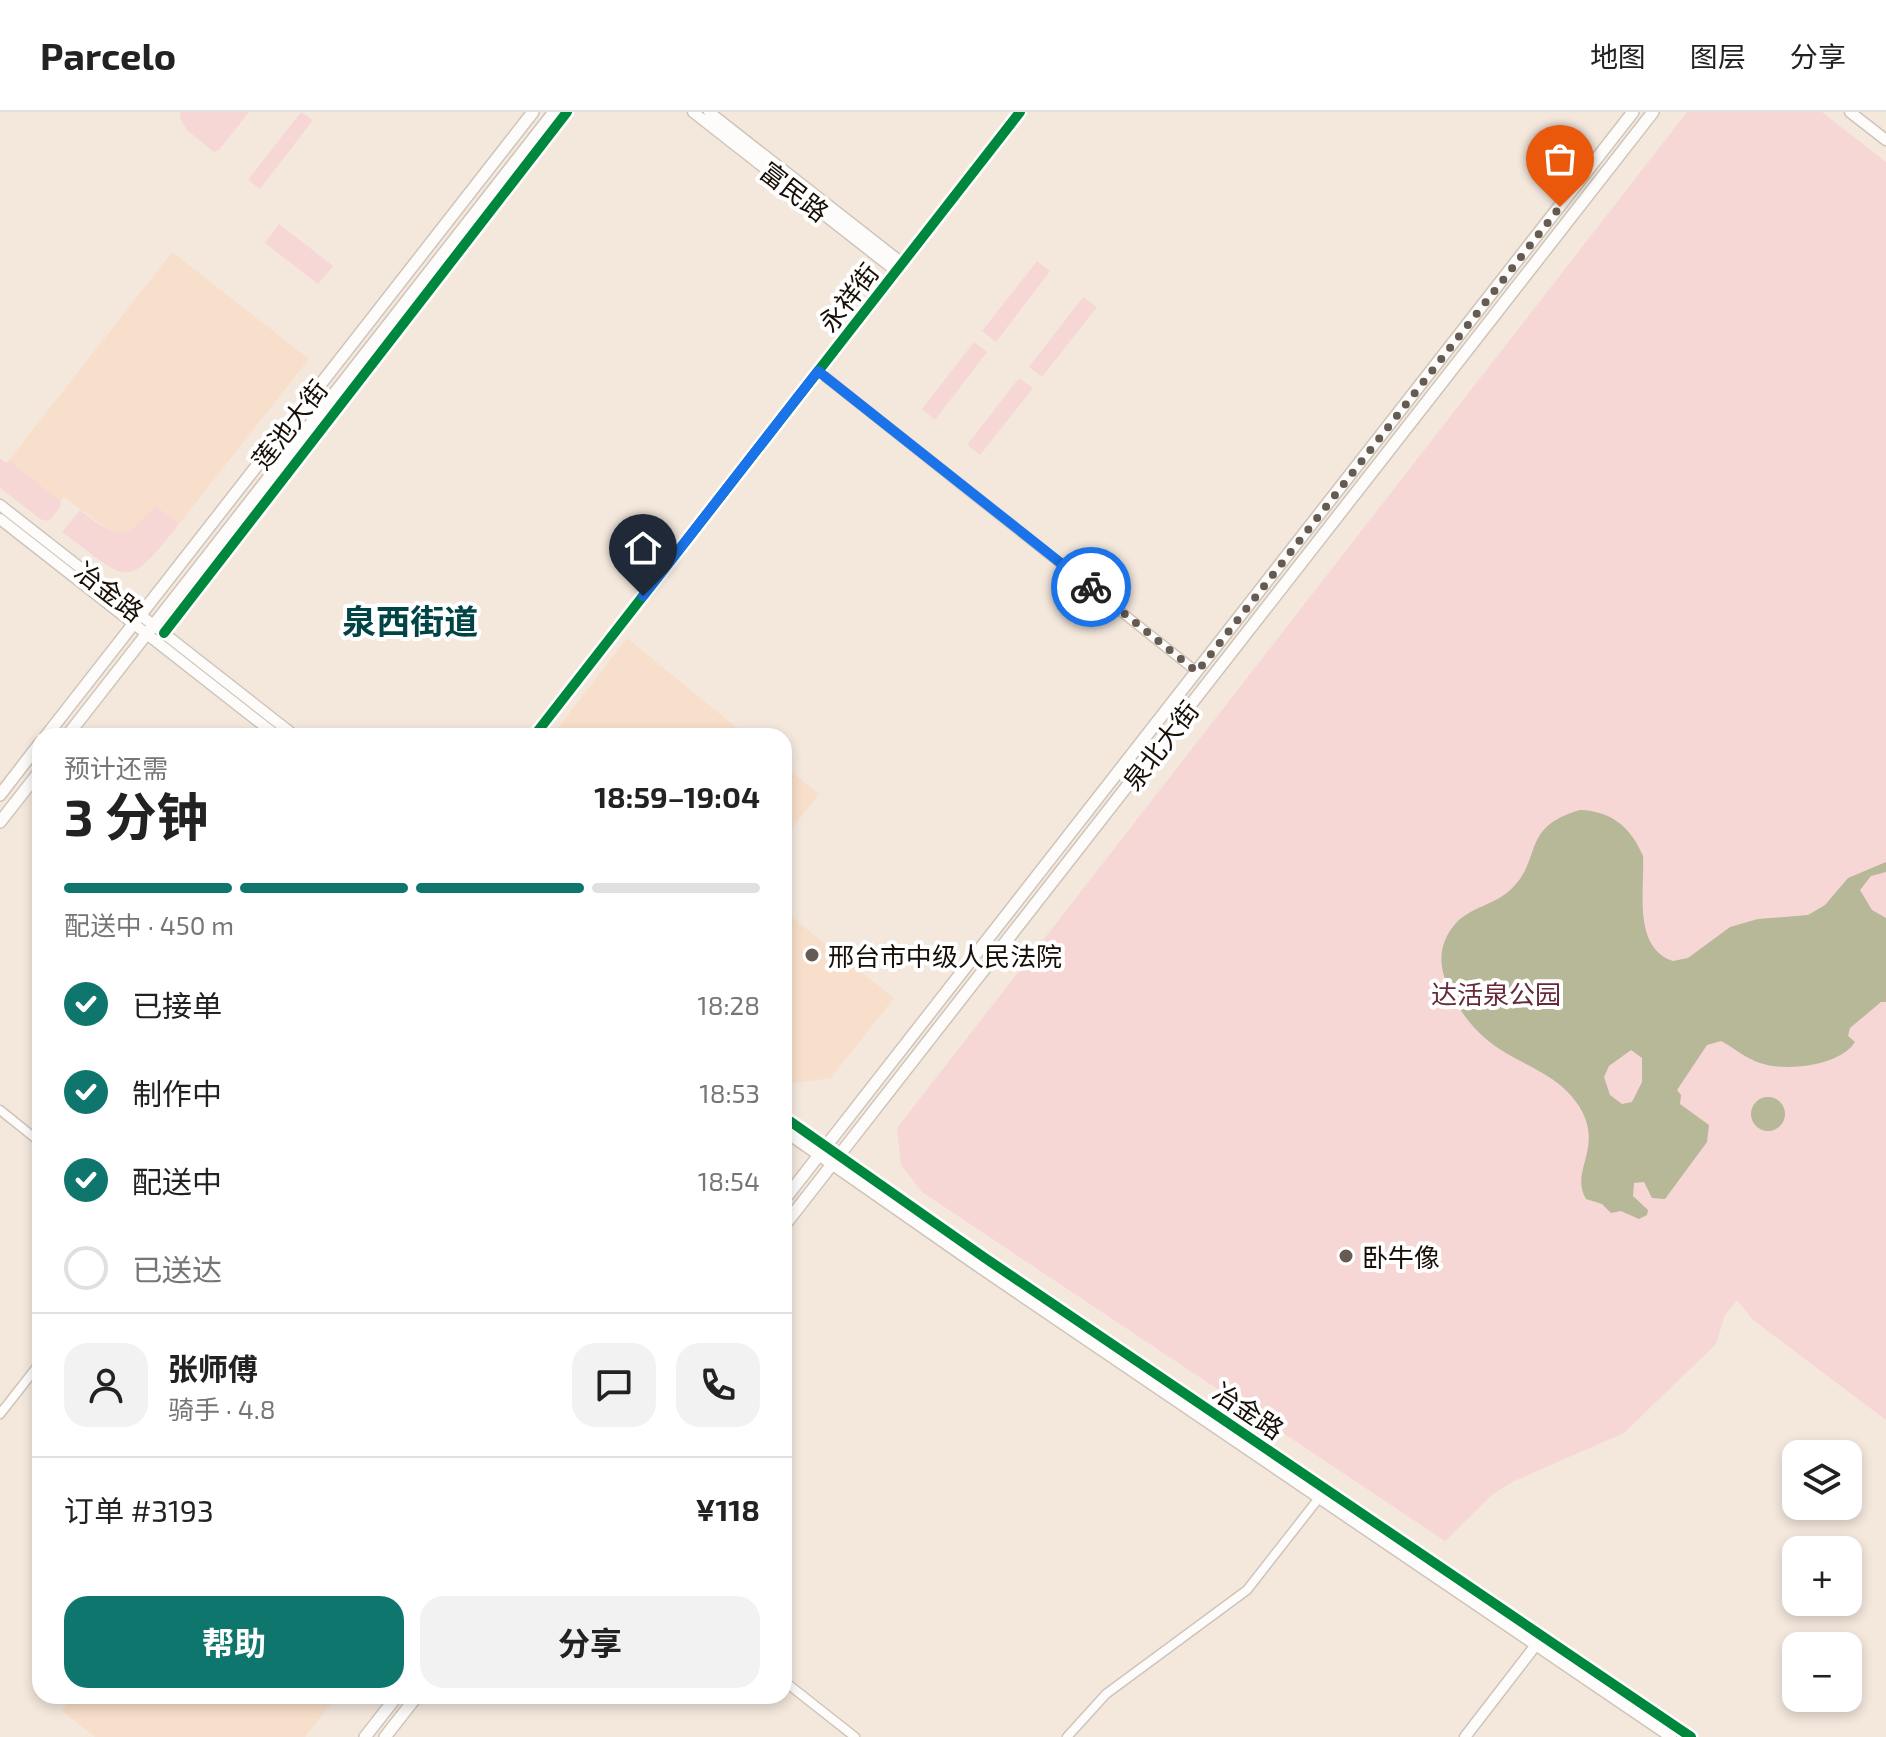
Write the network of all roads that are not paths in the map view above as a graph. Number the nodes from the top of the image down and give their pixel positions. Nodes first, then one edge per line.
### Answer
1 (533, 112) edge
2 (554, 112) edge
3 (567, 112) edge
4 (693, 112) edge
5 (709, 112) edge
6 (1020, 112) edge
7 (1633, 112) edge
8 (1653, 112) edge
9 (1850, 112) edge
10 (1886, 140) edge
11 (899, 267) junction
12 (818, 371) junction
13 (0, 505) edge
14 (0, 519) edge
15 (137, 619) junction
16 (155, 631) junction
17 (1197, 672) junction
18 (52, 728) edge
19 (74, 728) edge
20 (268, 728) edge
21 (284, 728) edge
22 (540, 728) edge
23 (32, 753) edge
24 (32, 781) edge
25 (0, 795) edge
26 (0, 822) edge
27 (0, 1110) edge
28 (792, 1124) edge
29 (792, 1135) edge
30 (32, 1136) edge
31 (822, 1151) junction
32 (835, 1160) junction
33 (792, 1190) edge
34 (792, 1216) edge
35 (32, 1373) edge
36 (0, 1414) edge
37 (1319, 1498) junction
38 (1539, 1641) junction
39 (792, 1687) edge
40 (391, 1704) edge
41 (411, 1704) edge
42 (365, 1737) edge
43 (385, 1737) edge
44 (855, 1737) edge
45 (1067, 1737) edge
46 (1465, 1737) edge
47 (1671, 1737) edge
48 (1691, 1737) edge

1 - 15 main road, 莲池大街
2 - 16 main road, 莲池大街
3 - 16 street
4 - 11 street, 富民路
5 - 11 street, 富民路
6 - 11 street, 永祥街
7 - 17 main road, 泉北大街
8 - 32 main road, 泉北大街
9 - 10 street
11 - 12 street, 永祥街
12 - 17 street
12 - 22 street, 永祥街
13 - 15 street, 冶金路
14 - 15 street, 冶金路
15 - 16 street, 冶金路
15 - 18 main road, 莲池大街
16 - 19 main road, 莲池大街
16 - 20 street, 冶金路
16 - 21 street, 冶金路
17 - 31 main road, 泉北大街
23 - 25 main road
24 - 26 main road
27 - 30 street
28 - 31 street, 冶金路
29 - 31 street, 冶金路
31 - 32 street, 冶金路
31 - 33 main road, 泉北大街
32 - 34 main road, 泉北大街
32 - 37 street, 冶金路
32 - 38 street, 冶金路
35 - 36 street
37 - 38 street, 冶金路
37 - 45 street
38 - 46 street
38 - 47 street, 冶金路
38 - 48 street, 冶金路
39 - 44 street
40 - 42 main road
41 - 43 main road

